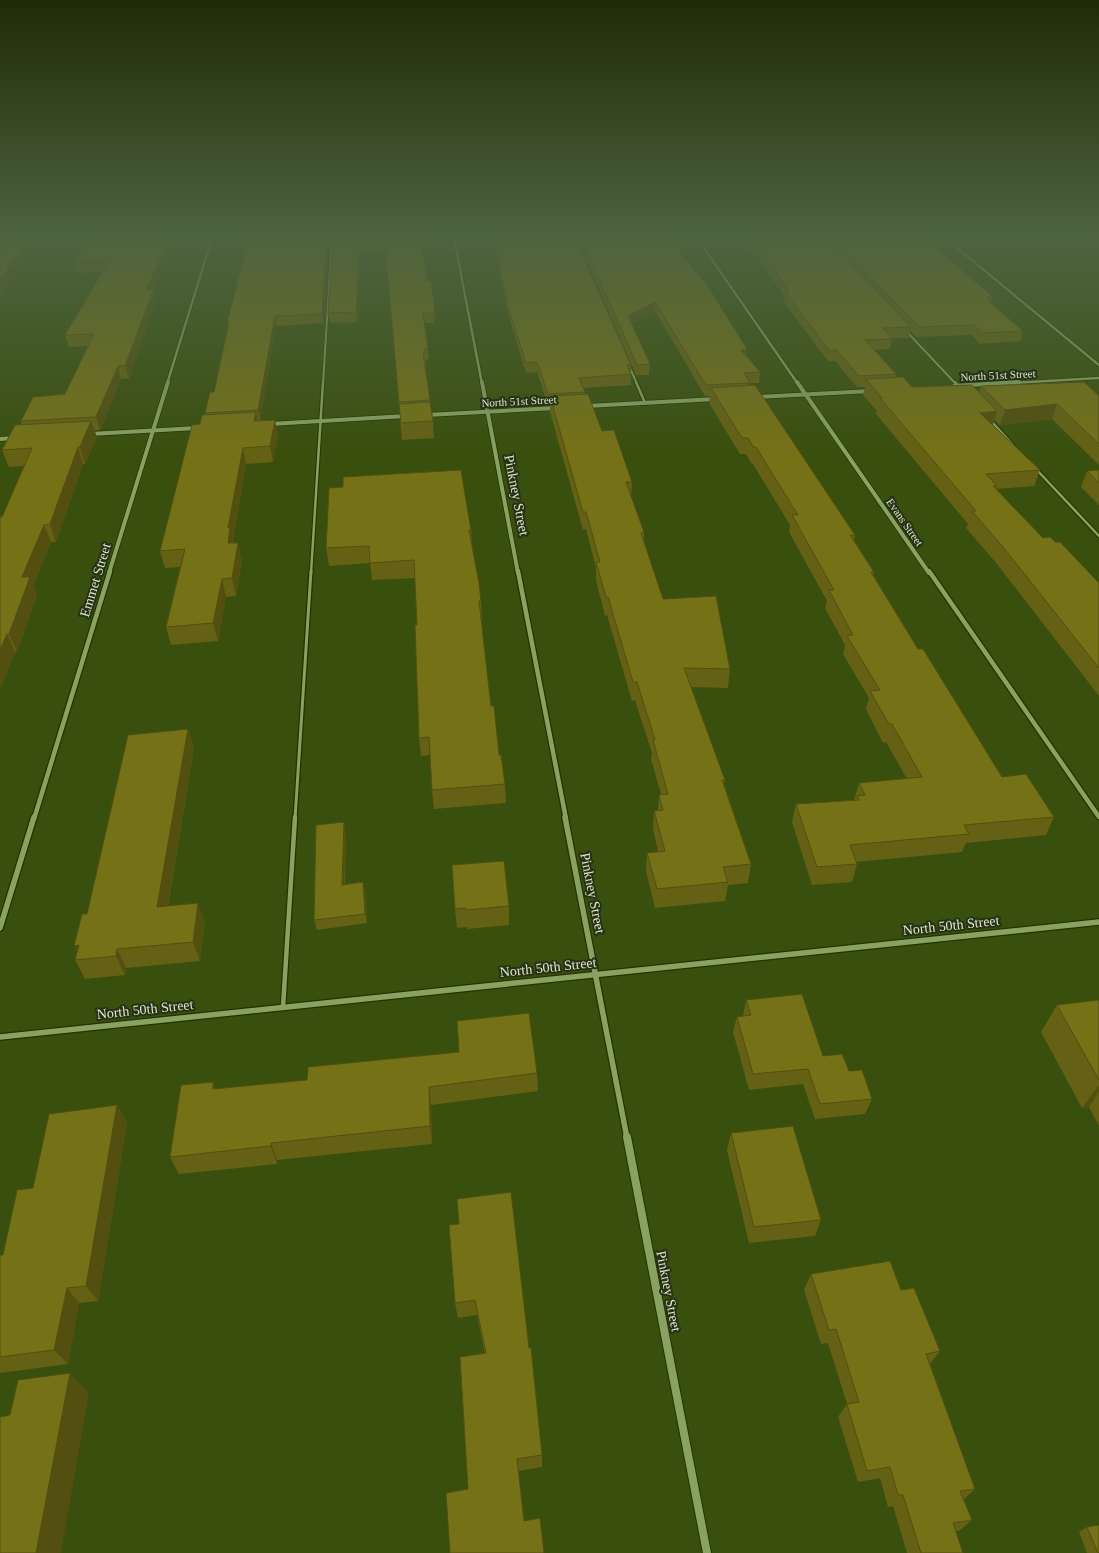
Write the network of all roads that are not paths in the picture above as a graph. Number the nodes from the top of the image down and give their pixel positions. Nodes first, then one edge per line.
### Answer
1 (190, 310) edge
2 (328, 310) edge
3 (468, 310) edge
4 (748, 310) edge
5 (1033, 310) edge
6 (905, 329) edge
7 (1099, 365) edge
8 (629, 366) edge
9 (1099, 378) edge
10 (948, 386) edge
11 (958, 386) junction
12 (872, 391) edge
13 (964, 393) edge
14 (806, 394) junction
15 (749, 398) edge
16 (720, 399) edge
17 (645, 403) junction
18 (586, 406) edge
19 (557, 408) edge
20 (488, 412) junction
21 (985, 414) edge
22 (410, 416) edge
23 (419, 416) edge
24 (322, 421) junction
25 (262, 424) edge
26 (202, 428) edge
27 (153, 430) junction
28 (86, 434) edge
29 (19, 438) edge
30 (0, 439) edge
31 (1018, 450) edge
32 (1032, 464) edge
33 (1099, 536) edge
34 (1099, 817) edge
35 (1099, 922) edge
36 (0, 928) edge
37 (595, 974) junction
38 (283, 1007) junction
39 (0, 1037) edge
40 (707, 1553) edge

1 - 27 street, Emmet Street
2 - 24 lane
3 - 20 street, Pinkney Street
4 - 14 street, Evans Street
5 - 7 street
6 - 11 lane
8 - 17 lane
9 - 11 street, North 51st Street
10 - 11 street, North 51st Street
11 - 13 lane
12 - 14 street
14 - 15 street
14 - 34 street, Evans Street
16 - 17 street
17 - 18 street
19 - 20 street, North 51st Street
20 - 23 street, North 51st Street
20 - 37 street, Pinkney Street
21 - 31 lane
22 - 24 street
24 - 25 street
24 - 38 lane
26 - 27 street
27 - 28 street
27 - 36 street, Emmet Street
29 - 30 street
32 - 33 lane
35 - 37 street, North 50th Street
37 - 38 street, North 50th Street
37 - 40 street, Pinkney Street
38 - 39 street, North 50th Street

